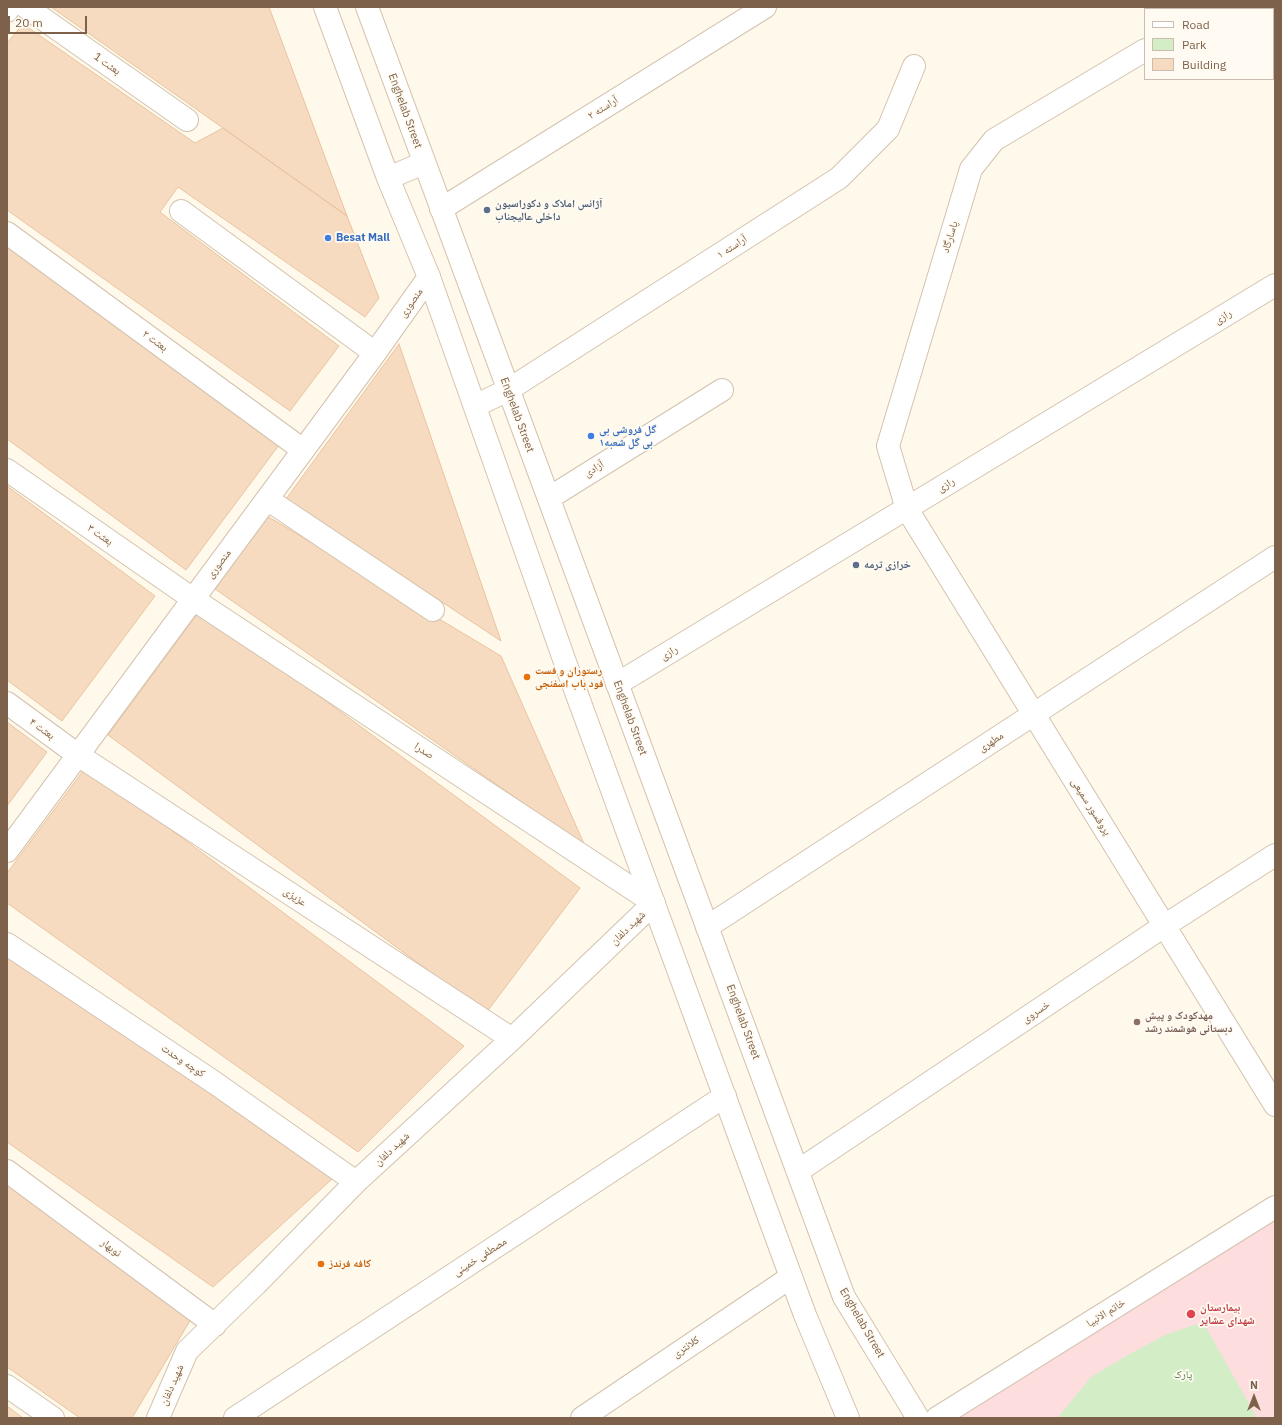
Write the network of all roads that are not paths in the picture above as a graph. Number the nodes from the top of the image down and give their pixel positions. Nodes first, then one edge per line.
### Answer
1 (10, 7) edge
2 (26, 7) edge
3 (326, 7) edge
4 (766, 7) edge
5 (368, 8) edge
6 (7, 11) edge
7 (1144, 51) edge
8 (914, 66) dead end
9 (188, 120) dead end
10 (424, 163) junction
11 (388, 178) junction
12 (441, 209) junction
13 (181, 211) dead end
14 (7, 233) edge
15 (429, 277) junction
16 (1275, 285) edge
17 (375, 353) junction
18 (508, 390) junction
19 (722, 390) dead end
20 (475, 406) junction
21 (303, 450) junction
22 (7, 470) edge
23 (548, 498) junction
24 (267, 499) junction
25 (907, 509) junction
26 (1275, 557) edge
27 (193, 599) junction
28 (433, 610) dead end
29 (617, 684) junction
30 (7, 703) edge
31 (1034, 714) junction
32 (78, 755) junction
33 (7, 851) edge
34 (1275, 855) edge
35 (654, 903) junction
36 (1164, 926) junction
37 (707, 927) junction
38 (7, 944) edge
39 (512, 1039) junction
40 (725, 1096) junction
41 (1275, 1105) edge
42 (7, 1171) edge
43 (798, 1171) junction
44 (356, 1182) junction
45 (1275, 1207) edge
46 (791, 1277) junction
47 (215, 1325) junction
48 (7, 1386) edge
49 (53, 1418) edge
50 (158, 1418) edge
51 (235, 1418) edge
52 (582, 1418) edge
53 (848, 1418) edge
54 (918, 1418) edge
55 (937, 1418) edge

1 - 6 street
2 - 9 street, بعثت 1
3 - 11 street
4 - 12 street, آراسته ۲
5 - 10 street, Enghelab Street
7 - 25 street, پاسارگاد
8 - 18 street, آراسته ۱
10 - 11 street
10 - 12 street, Enghelab Street
11 - 15 street
12 - 18 street, Enghelab Street
13 - 17 street
14 - 21 street, بعثت ۲
15 - 17 street, منصوری
15 - 20 street
16 - 25 street, رازی
17 - 21 street, منصوری
18 - 20 street, آراسته ۱
18 - 23 street, Enghelab Street
19 - 23 street, آزادی
20 - 35 street
21 - 24 street, منصوری
22 - 27 street, بعثت ۳
23 - 29 street, Enghelab Street
24 - 27 street, منصوری
24 - 28 street
25 - 29 street, رازی
25 - 31 street, پروفسور سمیعی
26 - 31 street, مطهری
27 - 32 street, منصوری
27 - 35 street, صدرا
29 - 37 street, Enghelab Street
30 - 32 street, بعثت ۴
31 - 36 street, پروفسور سمیعی
31 - 37 street, مطهری
32 - 33 street, منصوری
32 - 39 street, عزیزی
34 - 36 street, خسروی
35 - 39 street, شهید دلفان
35 - 40 street
36 - 41 street, پروفسور سمیعی
36 - 43 street, خسروی
37 - 43 street, Enghelab Street
38 - 44 street, کوچه وحدت
39 - 44 street, شهید دلفان
40 - 46 street
40 - 51 street, مصطفی خمینی
42 - 47 street, نوبهار
43 - 54 street, Enghelab Street
44 - 47 street, شهید دلفان
45 - 55 street, خاتم الانبیا
46 - 52 street, کلانتری
46 - 53 street
47 - 50 street, شهید دلفان
48 - 49 street

